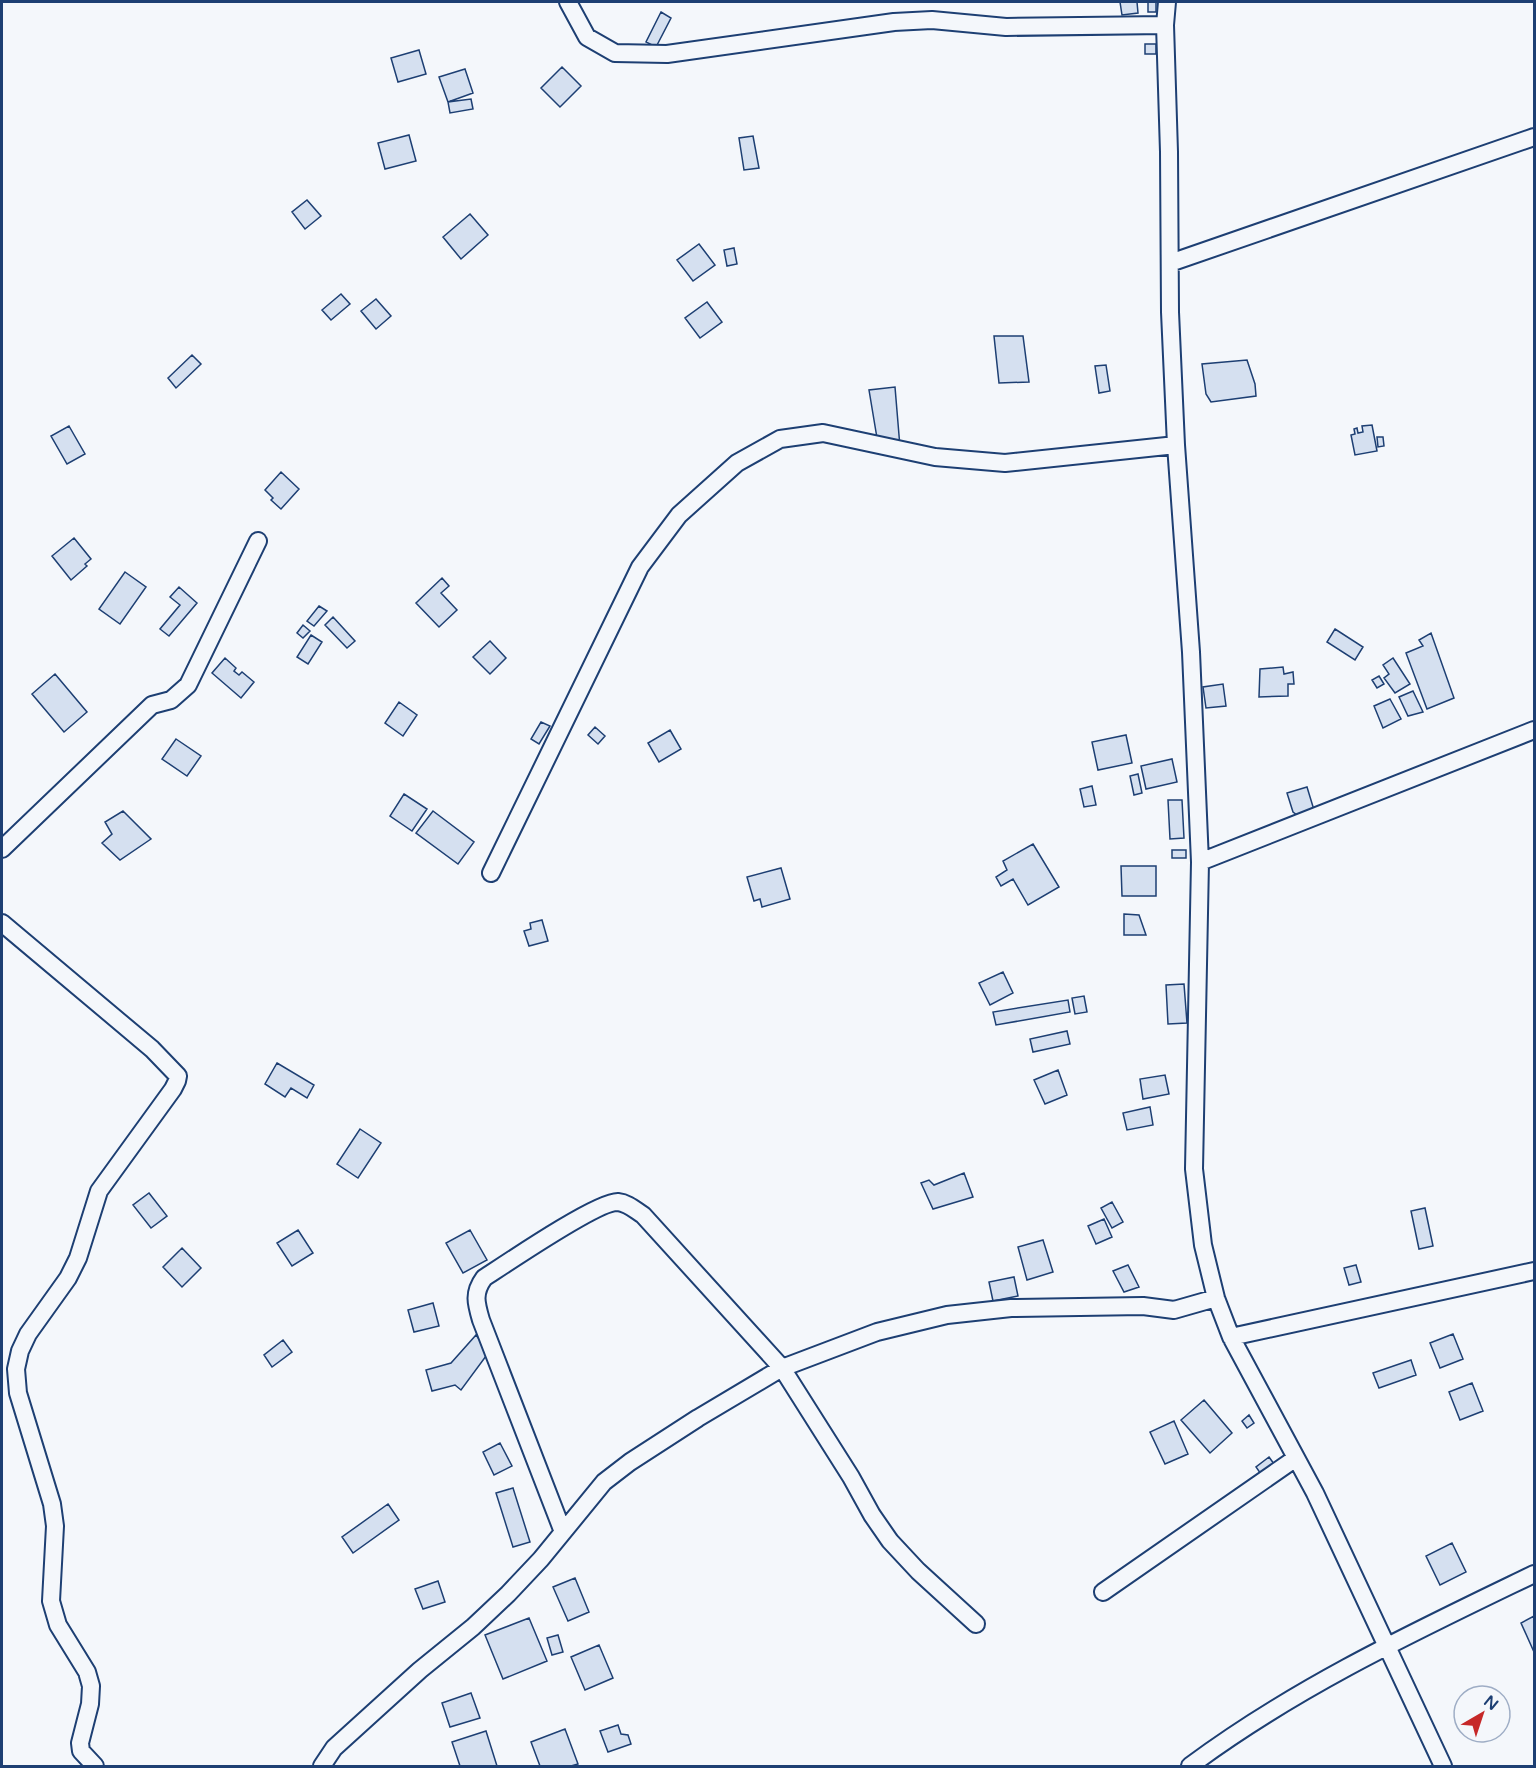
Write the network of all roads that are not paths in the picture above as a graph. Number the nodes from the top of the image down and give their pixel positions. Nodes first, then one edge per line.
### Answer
1 (568, 2) edge
2 (1167, 2) edge
3 (1165, 25) junction
4 (1534, 136) edge
5 (1170, 263) junction
6 (1176, 445) junction
7 (258, 541) dead end
8 (1534, 730) edge
9 (2, 849) edge
10 (1200, 862) junction
11 (491, 873) dead end
12 (2, 923) edge
13 (1534, 1271) edge
14 (1216, 1298) junction
15 (1231, 1337) junction
16 (782, 1368) junction
17 (6, 1385) edge
18 (1296, 1458) junction
19 (562, 1532) junction
20 (1534, 1574) edge
21 (1103, 1592) dead end
22 (976, 1624) dead end
23 (1385, 1646) junction
24 (95, 1767) edge
25 (322, 1767) edge
26 (1190, 1767) edge
27 (1443, 1767) edge

1 - 3 street
2 - 3 street
3 - 5 street
4 - 5 street
5 - 6 street
6 - 10 street
6 - 11 street
7 - 9 street
8 - 10 street
10 - 14 street
12 - 17 street
13 - 15 street
14 - 15 street
14 - 16 street
15 - 18 street
16 - 19 street
16 - 19 street
16 - 22 street
17 - 24 street
18 - 21 street
18 - 23 street
19 - 25 street
20 - 23 street
23 - 26 street
23 - 27 street

